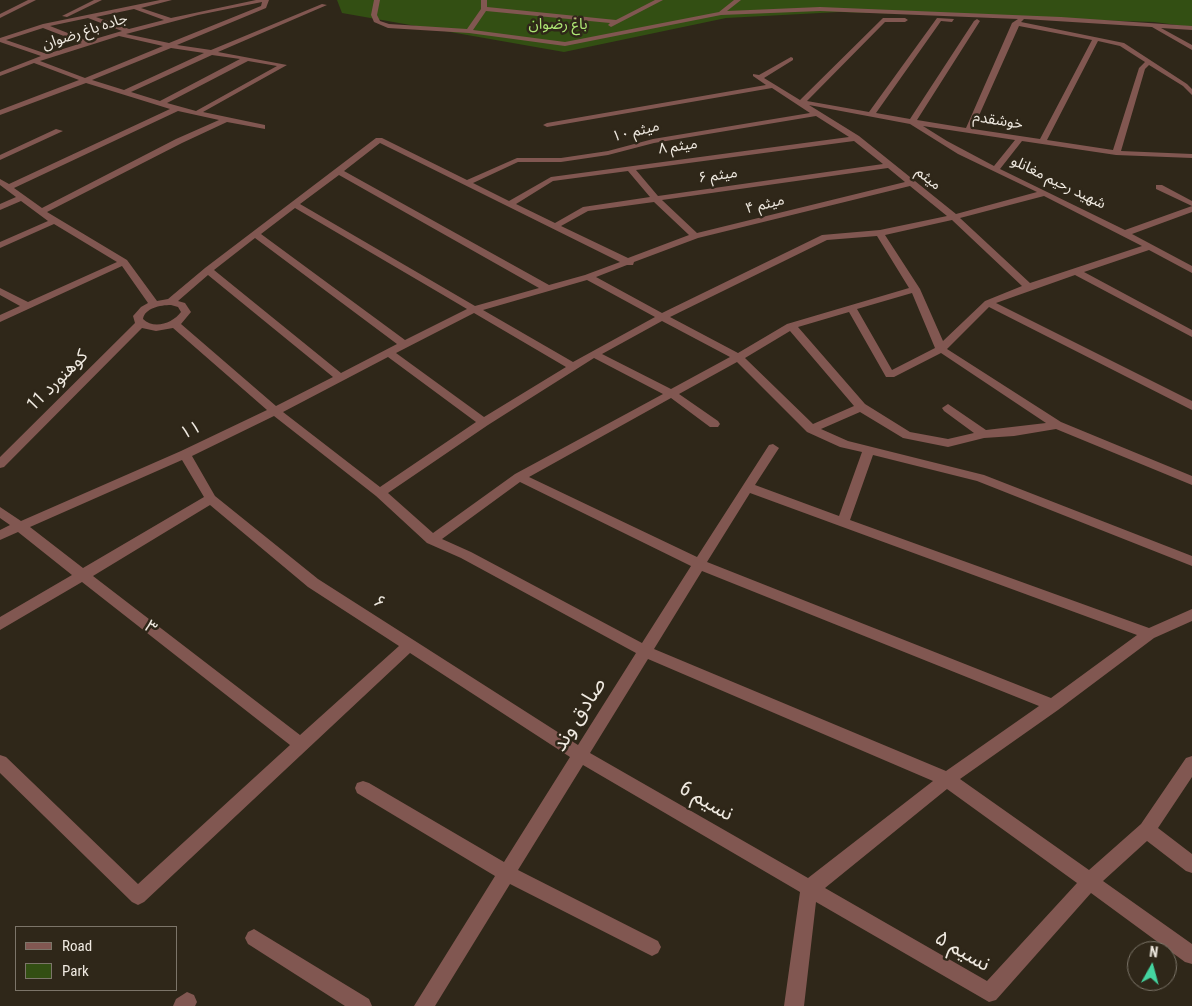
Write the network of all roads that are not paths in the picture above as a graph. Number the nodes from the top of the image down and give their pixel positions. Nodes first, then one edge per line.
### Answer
1 (33, 0) edge
2 (99, 0) edge
3 (169, 0) edge
4 (267, 0) edge
5 (378, 0) edge
6 (484, 0) edge
7 (660, 0) edge
8 (738, 0) edge
9 (219, 4) dead end
10 (324, 5) dead end
11 (134, 7) junction
12 (226, 7) junction
13 (484, 9) junction
14 (721, 13) junction
15 (923, 13) junction
16 (0, 16) edge
17 (87, 16) junction
18 (939, 19) junction
19 (1061, 19) junction
20 (170, 20) junction
21 (977, 21) junction
22 (618, 22) junction
23 (1017, 24) junction
24 (1151, 24) junction
25 (43, 26) junction
26 (1192, 28) edge
27 (129, 30) junction
28 (469, 31) junction
29 (119, 34) junction
30 (1096, 39) junction
31 (0, 40) edge
32 (88, 43) junction
33 (565, 44) junction
34 (167, 45) junction
35 (1192, 48) edge
36 (212, 53) junction
37 (49, 57) junction
38 (248, 58) junction
39 (791, 59) dead end
40 (1149, 61) junction
41 (36, 62) junction
42 (0, 68) edge
43 (8, 71) junction
44 (0, 74) edge
45 (86, 80) junction
46 (773, 86) junction
47 (124, 93) junction
48 (1192, 93) edge
49 (802, 102) junction
50 (162, 103) junction
51 (177, 109) junction
52 (0, 113) edge
53 (195, 114) junction
54 (816, 114) junction
55 (871, 115) junction
56 (225, 120) junction
57 (912, 122) junction
58 (547, 125) dead end
59 (262, 127) dead end
60 (969, 130) junction
61 (59, 131) dead end
62 (856, 138) junction
63 (1020, 138) junction
64 (1042, 142) junction
65 (1116, 153) junction
66 (1192, 156) edge
67 (0, 158) edge
68 (890, 165) junction
69 (630, 168) junction
70 (996, 170) junction
71 (338, 171) junction
72 (0, 180) edge
73 (467, 183) junction
74 (911, 183) junction
75 (1159, 187) dead end
76 (9, 188) junction
77 (1045, 193) junction
78 (22, 197) junction
79 (656, 199) junction
80 (294, 204) junction
81 (510, 204) junction
82 (1192, 204) edge
83 (0, 207) edge
84 (1192, 209) edge
85 (42, 211) junction
86 (954, 217) junction
87 (54, 221) junction
88 (554, 226) junction
89 (1126, 233) junction
90 (255, 234) junction
91 (880, 234) junction
92 (695, 236) junction
93 (0, 245) edge
94 (1150, 247) junction
95 (124, 262) junction
96 (630, 262) junction
97 (208, 270) junction
98 (1192, 270) edge
99 (1076, 271) junction
100 (588, 277) junction
101 (1028, 287) junction
102 (547, 288) junction
103 (915, 290) junction
104 (0, 291) edge
105 (171, 302) junction
106 (988, 303) junction
107 (154, 304) junction
108 (28, 306) junction
109 (851, 307) junction
110 (474, 309) junction
111 (663, 316) junction
112 (0, 318) edge
113 (174, 323) junction
114 (140, 324) junction
115 (791, 326) junction
116 (1192, 334) edge
117 (405, 345) junction
118 (940, 349) junction
119 (389, 353) junction
120 (594, 354) junction
121 (738, 357) junction
122 (572, 366) junction
123 (341, 378) junction
124 (672, 394) junction
125 (861, 406) junction
126 (1192, 406) edge
127 (948, 408) dead end
128 (275, 411) junction
129 (484, 422) junction
130 (714, 424) dead end
131 (1057, 425) junction
132 (811, 429) junction
133 (984, 434) junction
134 (773, 448) dead end
135 (869, 450) junction
136 (184, 454) junction
137 (0, 464) edge
138 (519, 477) junction
139 (1192, 481) edge
140 (747, 487) junction
141 (380, 493) junction
142 (211, 499) junction
143 (0, 510) edge
144 (843, 522) junction
145 (18, 526) junction
146 (0, 535) edge
147 (432, 540) junction
148 (1192, 561) edge
149 (699, 564) junction
150 (83, 576) junction
151 (1192, 615) edge
152 (0, 624) edge
153 (1148, 634) junction
154 (410, 644) junction
155 (645, 651) junction
156 (1053, 705) junction
157 (301, 745) junction
158 (580, 755) junction
159 (0, 762) edge
160 (1192, 763) edge
161 (948, 779) junction
162 (363, 788) dead end
163 (1147, 830) junction
164 (1192, 865) edge
165 (506, 873) junction
166 (1090, 881) junction
167 (809, 889) junction
168 (254, 938) dead end
169 (652, 947) dead end
170 (1192, 955) edge
171 (362, 1006) edge
172 (424, 1006) edge
173 (794, 1006) edge

1 - 16 street
2 - 25 street
3 - 11 street
4 - 12 street, جاده باغ رضوان
4 - 34 street
5 - 28 street
6 - 13 street
7 - 22 street
8 - 14 street
9 - 12 street
10 - 36 street
11 - 17 street
11 - 20 street
12 - 20 street, جاده باغ رضوان
13 - 22 street
13 - 28 street
14 - 15 street
14 - 33 street
15 - 18 street
15 - 19 street
17 - 25 street
17 - 27 street
18 - 21 street
18 - 49 street
18 - 55 street
19 - 23 street
19 - 24 street
20 - 27 street, جاده باغ رضوان
21 - 23 street
21 - 57 street
22 - 33 street
23 - 30 street
23 - 60 street
24 - 26 street
24 - 35 street
25 - 31 street
25 - 32 street
27 - 29 street, جاده باغ رضوان
28 - 33 street
29 - 32 street, جاده باغ رضوان
29 - 34 street
30 - 40 street
30 - 64 street
31 - 37 street
32 - 37 street, جاده باغ رضوان
34 - 36 street
34 - 45 street
36 - 38 street
36 - 47 street
37 - 41 street, جاده باغ رضوان
38 - 50 street
38 - 53 street
39 - 46 street
40 - 48 street
40 - 65 street
41 - 43 street, جاده باغ رضوان
41 - 45 street
42 - 43 street
43 - 44 street, جاده باغ رضوان
45 - 47 street
45 - 52 street
46 - 49 street
46 - 58 street
47 - 50 street
49 - 54 street, میثم
49 - 55 street, خوشقدم
50 - 51 street
51 - 53 street
51 - 76 street
53 - 56 street
54 - 62 street, میثم
54 - 73 street, ۱۰ میثم
55 - 57 street, خوشقدم
56 - 59 street
56 - 85 street
57 - 60 street, خوشقدم
57 - 70 street, شهید رحیم مغانلو
60 - 63 street, خوشقدم
61 - 67 street
62 - 68 street, میثم
62 - 69 street, ۸ میثم
63 - 64 street, خوشقدم
63 - 70 street
64 - 65 street, خوشقدم
65 - 66 street, خوشقدم
68 - 74 street, میثم
68 - 79 street, ۶ میثم
69 - 79 street
69 - 81 street, ۸ میثم
70 - 77 street, شهید رحیم مغانلو
71 - 73 street
71 - 80 street
71 - 102 street
72 - 76 street
73 - 81 street
74 - 86 street, میثم
74 - 92 street, ۴ میثم
75 - 82 street
76 - 78 street
77 - 86 street
77 - 89 street, شهید رحیم مغانلو
78 - 83 street
78 - 85 street
79 - 88 street, ۶ میثم
79 - 92 street
80 - 90 street
80 - 110 street
81 - 88 street
84 - 89 street
85 - 87 street
86 - 91 street
86 - 101 street, میثم
87 - 93 street
87 - 95 street
88 - 96 street
89 - 94 street, شهید رحیم مغانلو
90 - 97 street
90 - 117 street
91 - 103 street
91 - 111 street
92 - 96 street, ۴ میثم
94 - 98 street, شهید رحیم مغانلو
94 - 99 street
95 - 107 street
95 - 108 street
96 - 100 street, ۴ میثم
97 - 105 street
97 - 123 street
99 - 101 street
99 - 116 street
100 - 102 street, ۴ میثم
100 - 111 street
101 - 106 street
102 - 110 street, ۴ میثم
103 - 109 street
103 - 118 street
104 - 108 street
105 - 107 street
105 - 113 street
106 - 118 street
106 - 126 street
107 - 114 street, کوهنورد 11
108 - 112 street
109 - 115 street
109 - 118 street
110 - 117 street, ۱۱
110 - 122 street
111 - 120 street
111 - 121 street
113 - 114 street
113 - 128 street
114 - 137 street, کوهنورد 11
115 - 121 street
115 - 125 street
117 - 119 street, ۱۱
118 - 131 street
119 - 123 street, ۱۱
119 - 129 street
120 - 122 street
120 - 124 street
121 - 124 street
121 - 132 street
122 - 129 street
123 - 128 street, ۱۱
124 - 130 street
124 - 138 street
125 - 132 street
125 - 133 street
127 - 133 street
128 - 136 street, ۱۱
128 - 141 street
129 - 141 street
131 - 133 street
131 - 139 street
132 - 135 street
134 - 140 street, صادق وند
135 - 144 street
135 - 148 street
136 - 142 street, ۶
136 - 145 street, ۱۱
138 - 147 street
138 - 149 street
140 - 144 street
140 - 149 street, صادق وند
141 - 147 street
142 - 150 street
142 - 154 street, ۶
143 - 145 street, ۳
144 - 153 street
145 - 146 street, ۱۱
145 - 150 street, ۳
147 - 155 street
149 - 155 street, صادق وند
149 - 156 street
150 - 152 street
150 - 157 street, ۳
151 - 153 street
153 - 156 street
154 - 157 street
154 - 158 street, ۶
155 - 158 street, صادق وند
155 - 161 street
156 - 161 street
157 - 159 street
158 - 165 street, صادق وند
158 - 167 street, نسیم 6
160 - 163 street
161 - 166 street
161 - 167 street
162 - 165 street
163 - 164 street
163 - 166 street
165 - 169 street
165 - 172 street, صادق وند
166 - 167 street, نسیم ۵
166 - 170 street
167 - 173 street
168 - 171 street

